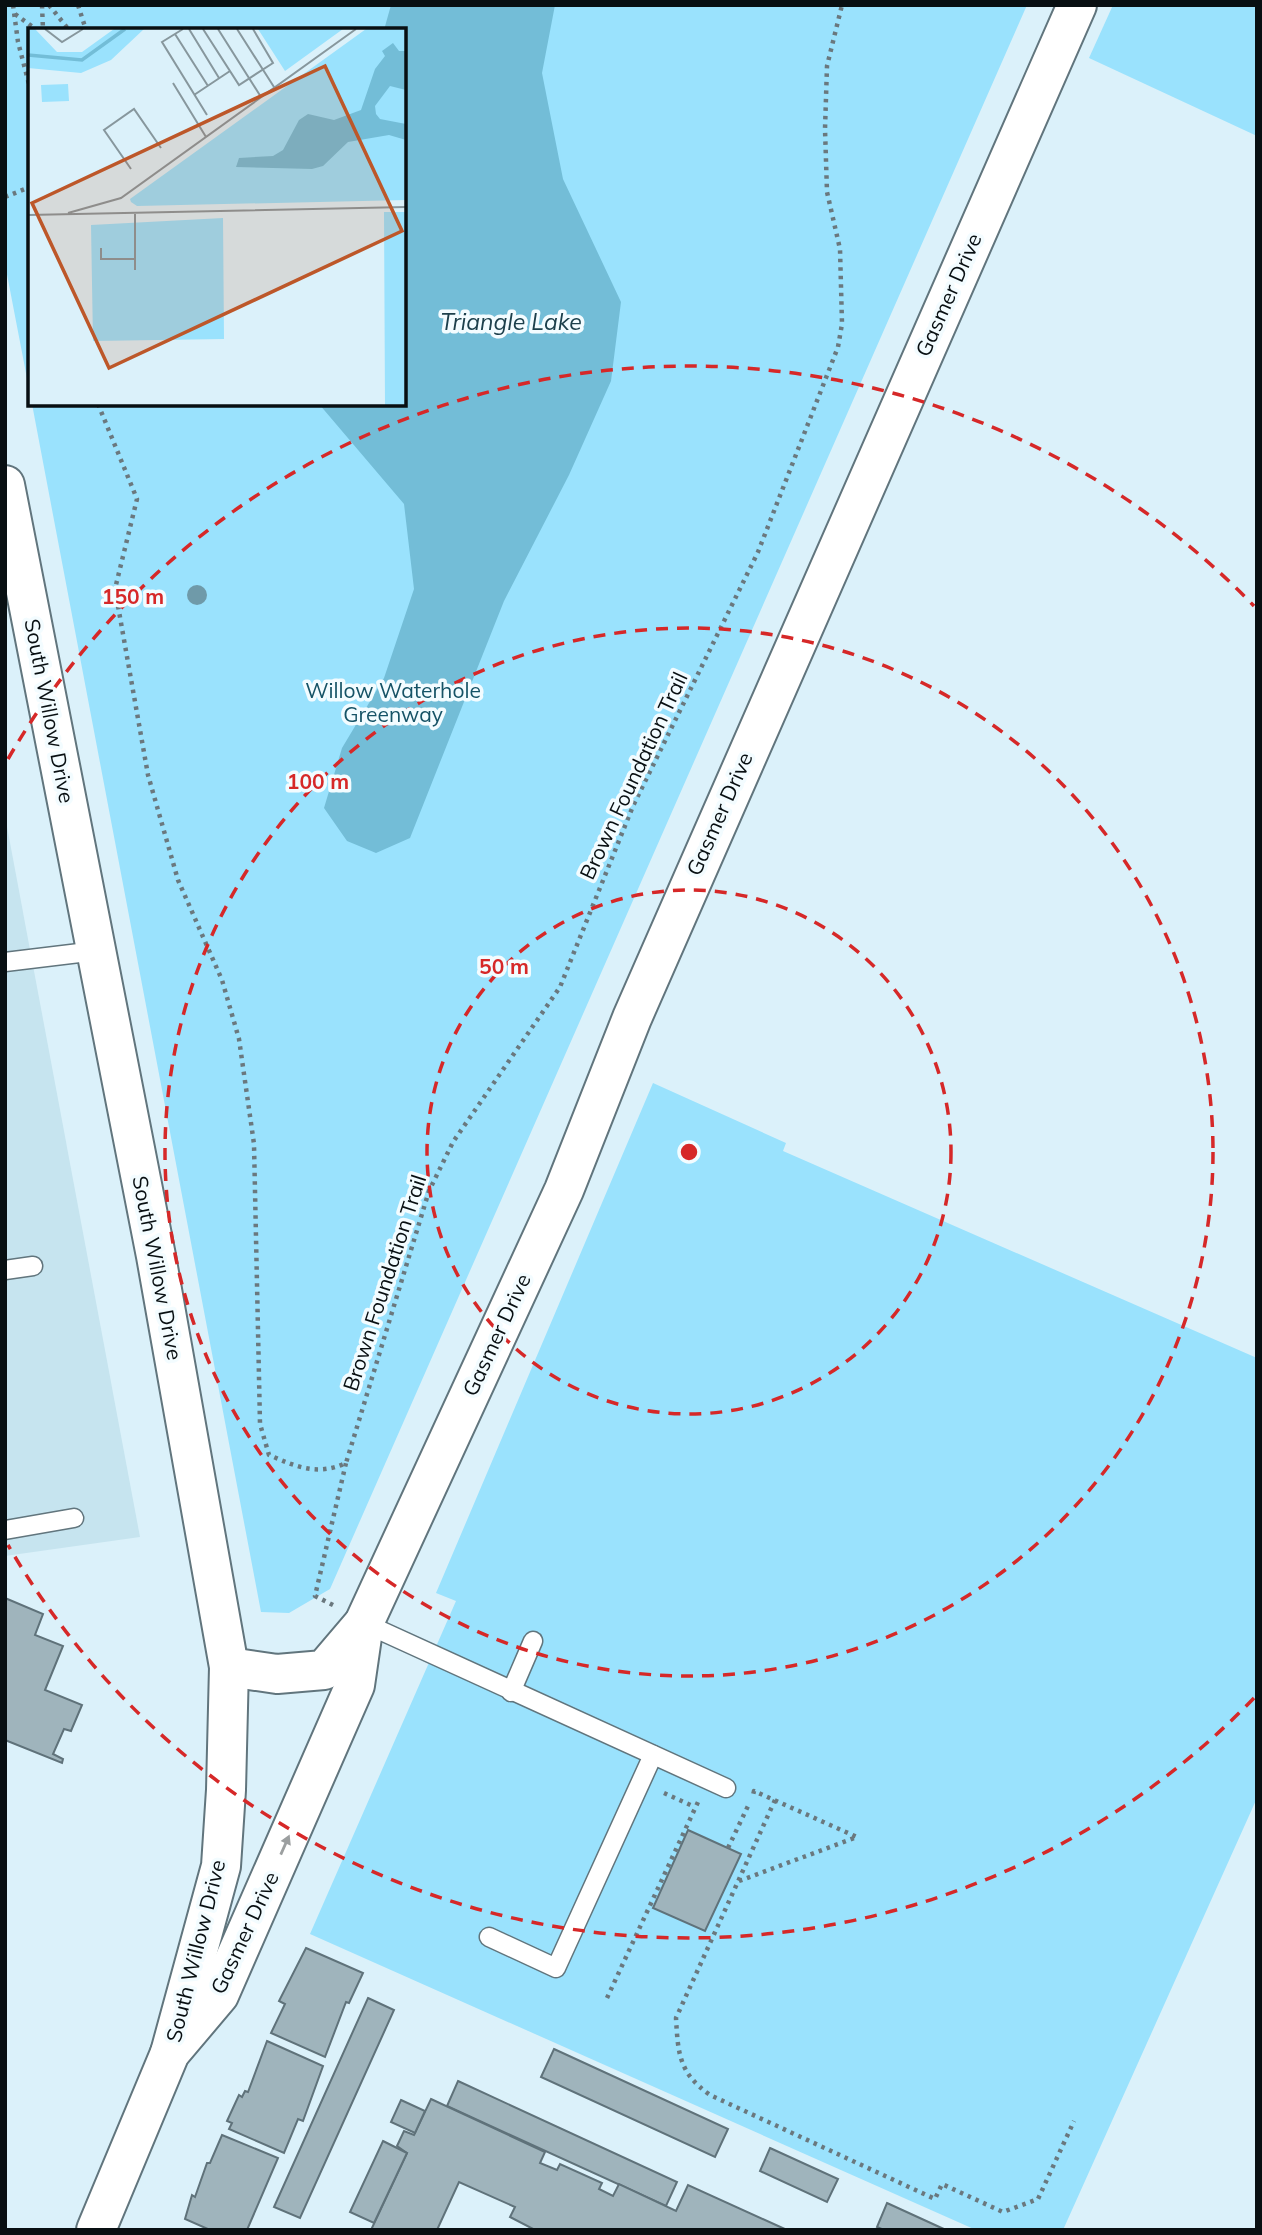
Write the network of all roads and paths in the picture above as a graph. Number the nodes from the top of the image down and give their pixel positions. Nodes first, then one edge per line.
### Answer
1 (13, 5) edge
2 (42, 5) edge
3 (49, 5) edge
4 (78, 5) edge
5 (842, 5) edge
6 (1077, 5) edge
7 (14, 13) junction
8 (34, 28) edge
9 (43, 28) edge
10 (67, 28) edge
11 (85, 28) edge
12 (22, 61) junction
13 (28, 65) edge
14 (28, 82) edge
15 (28, 188) edge
16 (5, 197) edge
17 (99, 406) edge
18 (6, 490) edge
19 (96, 951) junction
20 (5, 962) edge
21 (33, 1266) dead end
22 (5, 1270) edge
23 (346, 1463) junction
24 (74, 1518) dead end
25 (5, 1530) edge
26 (365, 1623) junction
27 (533, 1641) dead end
28 (229, 1667) junction
29 (511, 1692) junction
30 (653, 1755) junction
31 (708, 1779) junction
32 (726, 1788) dead end
33 (657, 1791) dead end
34 (775, 1800) junction
35 (695, 1807) junction
36 (728, 1848) dead end
37 (738, 1881) junction
38 (489, 1937) dead end
39 (607, 1998) dead end
40 (170, 2053) junction
41 (1074, 2121) dead end
42 (96, 2230) edge

1 - 7 path
2 - 9 path
3 - 10 path
4 - 11 path
5 - 23 path, Brown Foundation Trail
6 - 26 street, Gasmer Drive
7 - 8 path
7 - 12 path
12 - 13 path
12 - 14 path
15 - 16 path
17 - 23 path
18 - 19 street, South Willow Drive
19 - 20 lane
19 - 28 street, South Willow Drive
21 - 22 lane
23 - 26 path, Brown Foundation Trail
24 - 25 lane
26 - 28 street, Gasmer Drive
26 - 29 lane
40 -> 26 street, Gasmer Drive
27 - 29 lane
28 - 40 street, South Willow Drive
29 - 30 lane
30 - 31 lane
30 - 38 lane
31 - 32 lane
31 - 35 path
33 - 35 path
34 - 36 path
34 - 37 path
34 - 37 path
35 - 39 path
37 - 41 path
40 - 42 street, Gasmer Drive

